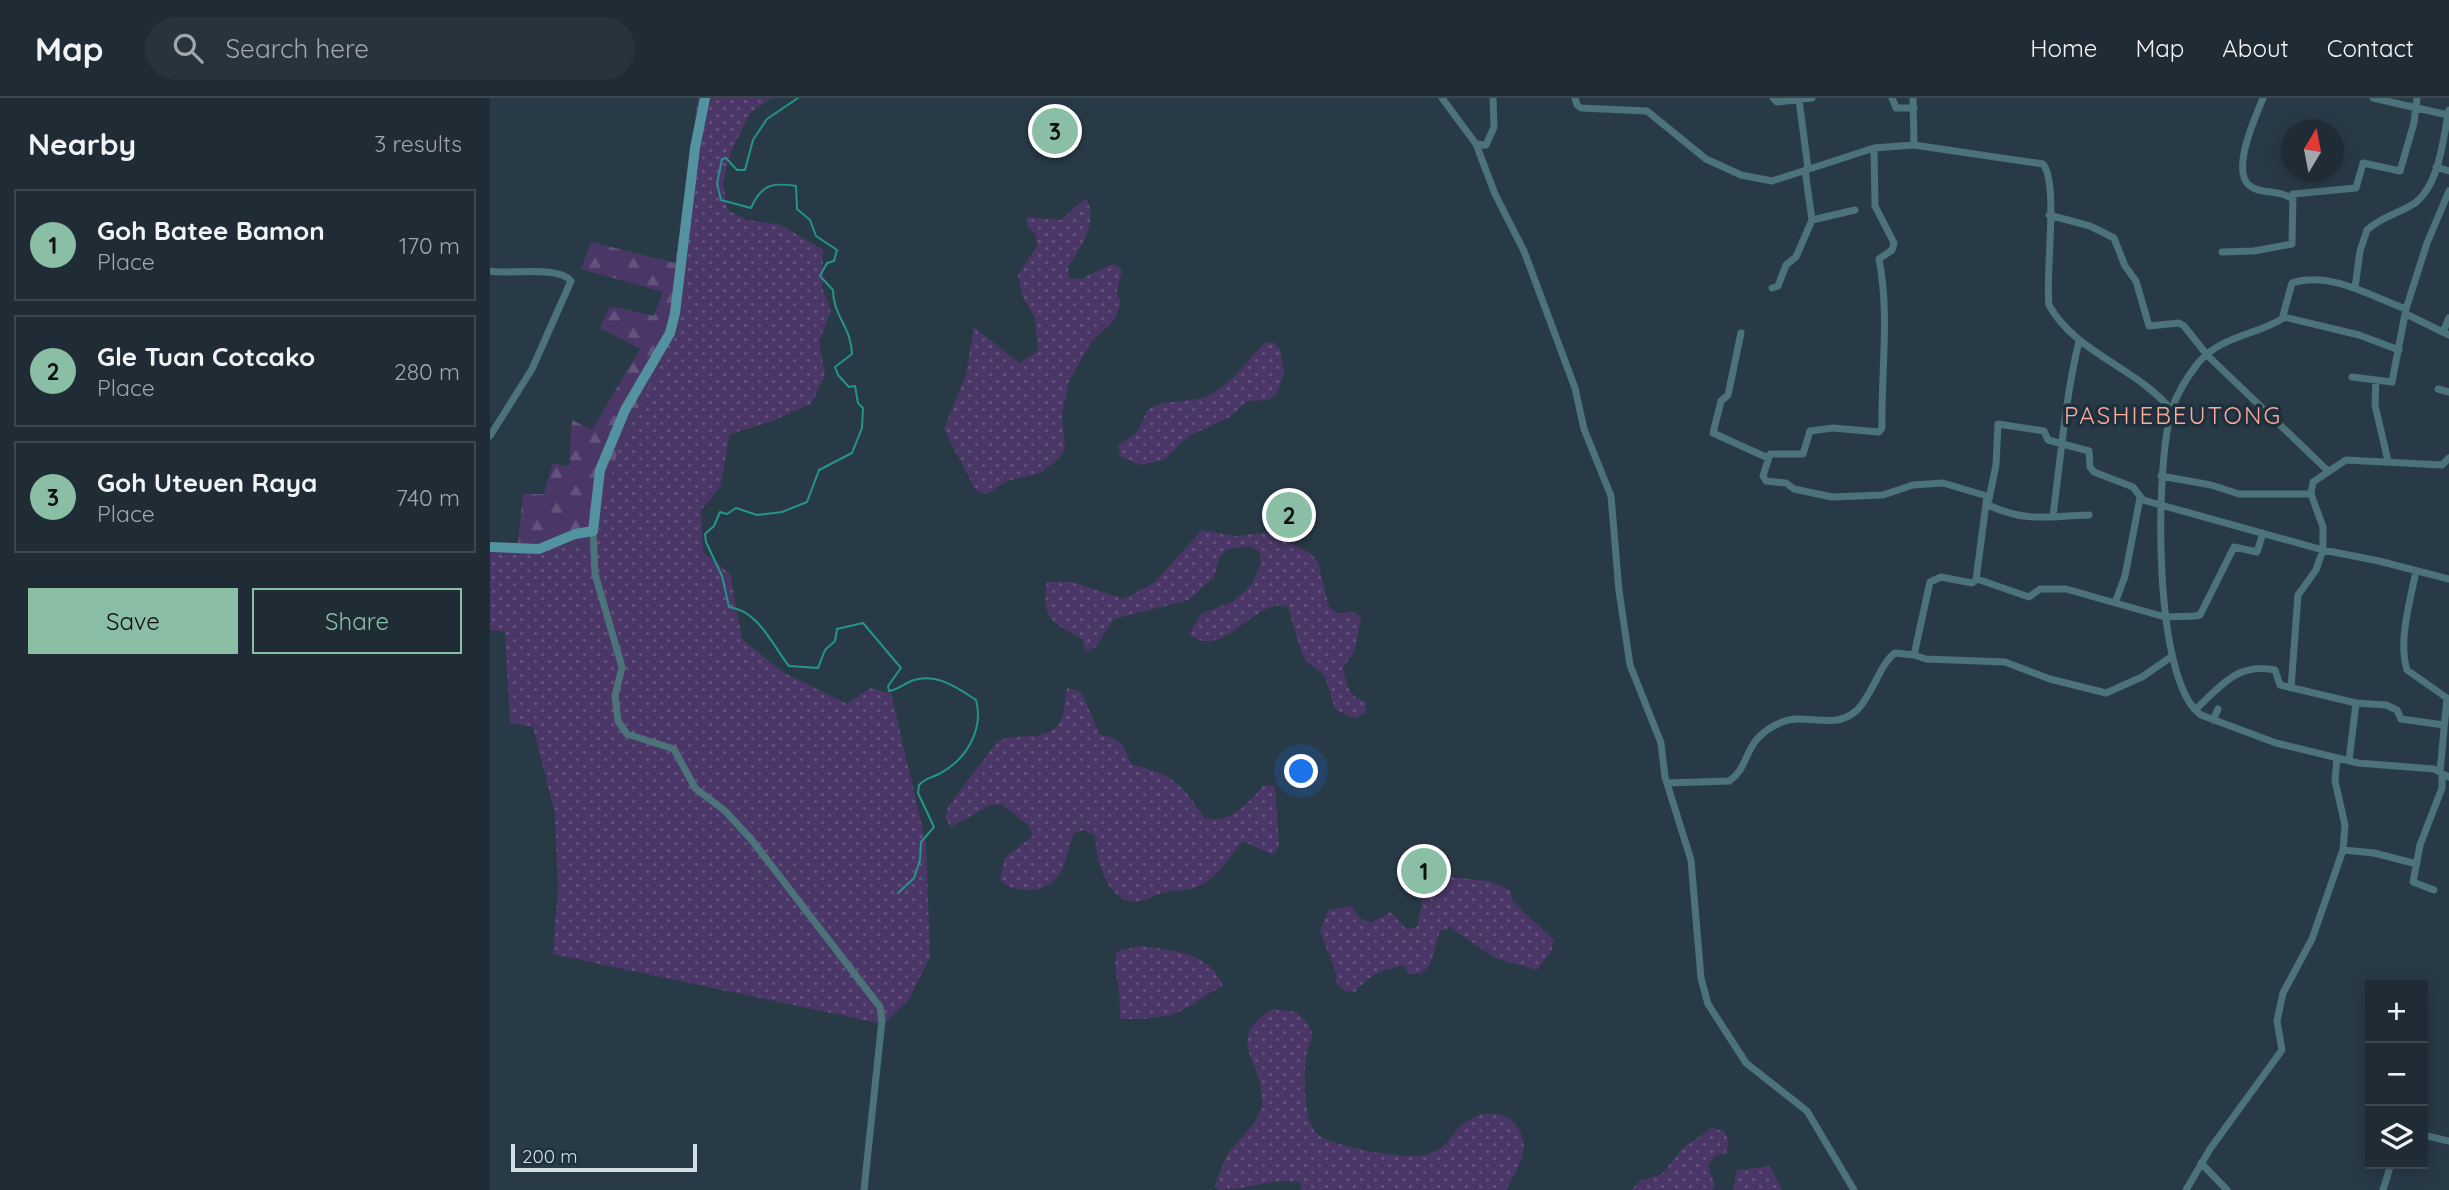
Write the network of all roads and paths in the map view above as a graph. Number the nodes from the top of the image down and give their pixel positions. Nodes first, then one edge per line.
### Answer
1 (705, 98) edge
2 (1442, 98) edge
3 (1493, 98) edge
4 (1575, 98) edge
5 (1773, 98) edge
6 (1812, 98) edge
7 (1892, 98) edge
8 (1913, 98) edge
9 (2263, 98) edge
10 (2373, 98) edge
11 (2417, 98) edge
12 (1799, 100) edge
13 (2387, 100) edge
14 (1914, 108) junction
15 (2416, 108) junction
16 (2449, 113) edge
17 (1476, 144) junction
18 (1914, 145) junction
19 (1874, 148) junction
20 (2436, 167) junction
21 (1806, 169) junction
22 (2449, 171) edge
23 (2449, 191) edge
24 (2291, 198) junction
25 (1855, 210) dead end
26 (2050, 211) junction
27 (1812, 220) junction
28 (2222, 252) dead end
29 (490, 271) edge
30 (1772, 288) dead end
31 (2355, 288) junction
32 (2406, 311) junction
33 (2284, 317) junction
34 (2449, 318) edge
35 (1741, 333) dead end
36 (2446, 334) edge
37 (2079, 341) junction
38 (2399, 351) junction
39 (2203, 358) junction
40 (2352, 377) dead end
41 (2376, 380) junction
42 (2438, 389) dead end
43 (2449, 393) edge
44 (2172, 411) junction
45 (490, 436) edge
46 (2064, 443) junction
47 (1768, 458) junction
48 (2449, 458) edge
49 (2388, 461) junction
50 (2327, 470) junction
51 (2161, 476) junction
52 (2311, 494) junction
53 (2140, 498) junction
54 (1989, 502) junction
55 (2161, 503) junction
56 (2053, 515) junction
57 (2089, 515) dead end
58 (593, 531) junction
59 (2263, 533) junction
60 (490, 547) edge
61 (2323, 550) junction
62 (2416, 571) junction
63 (1977, 579) junction
64 (2449, 579) edge
65 (2115, 603) junction
66 (2165, 617) junction
67 (1914, 654) junction
68 (2171, 657) junction
69 (2291, 688) junction
70 (2356, 704) junction
71 (2218, 709) dead end
72 (2195, 710) junction
73 (2448, 711) edge
74 (2213, 720) junction
75 (2444, 725) junction
76 (2337, 758) junction
77 (2349, 761) junction
78 (2444, 775) edge
79 (1667, 783) junction
80 (2343, 850) junction
81 (2417, 863) junction
82 (2434, 890) dead end
83 (2428, 1136) edge
84 (2449, 1141) edge
85 (2201, 1163) junction
86 (2389, 1169) edge
87 (864, 1190) edge
88 (1854, 1190) edge
89 (2186, 1190) edge
90 (2227, 1190) edge
91 (2383, 1190) edge

1 - 58 street
2 - 17 street
3 - 17 street
4 - 21 street
5 - 12 street
6 - 12 street
7 - 14 street
8 - 14 street
9 - 24 street
10 - 13 street
11 - 15 street
12 - 21 street
13 - 15 street
14 - 18 street
15 - 16 street
15 - 24 street
16 - 20 street
17 - 79 street
18 - 19 street
18 - 26 street
19 - 21 street
19 - 47 street
20 - 22 street
20 - 31 street
21 - 27 street
23 - 32 street
24 - 28 street
25 - 27 street
26 - 37 street
26 - 39 street
27 - 30 street
29 - 45 street
31 - 32 street
31 - 33 street
32 - 36 street
32 - 38 street
33 - 38 street
33 - 39 street
34 - 36 street
35 - 47 street
37 - 44 street
37 - 46 street
38 - 41 street
39 - 44 street
39 - 50 street
40 - 41 street
41 - 49 street
42 - 43 street
44 - 51 street
46 - 53 street
46 - 54 street
46 - 56 street
47 - 54 street
48 - 49 street
49 - 50 street
50 - 52 street
51 - 52 street
51 - 55 street
52 - 61 street
53 - 55 street
53 - 65 street
54 - 56 street
54 - 63 street
55 - 59 street
55 - 66 street
56 - 57 street
58 - 60 street
58 - 87 street
59 - 61 street
59 - 66 street
61 - 62 street
61 - 69 street
62 - 64 street
62 - 73 street
63 - 65 street
63 - 67 street
65 - 66 street
66 - 68 street
67 - 68 street
67 - 79 street
68 - 72 street
69 - 70 street
69 - 72 street
70 - 75 street
70 - 77 street
71 - 74 street
72 - 74 street
73 - 75 street
74 - 76 street
75 - 78 street
76 - 77 street
76 - 80 street
77 - 78 street
78 - 81 street
79 - 88 street
80 - 81 street
80 - 85 street
81 - 82 street
83 - 84 street
85 - 89 street
85 - 90 street
86 - 91 street

